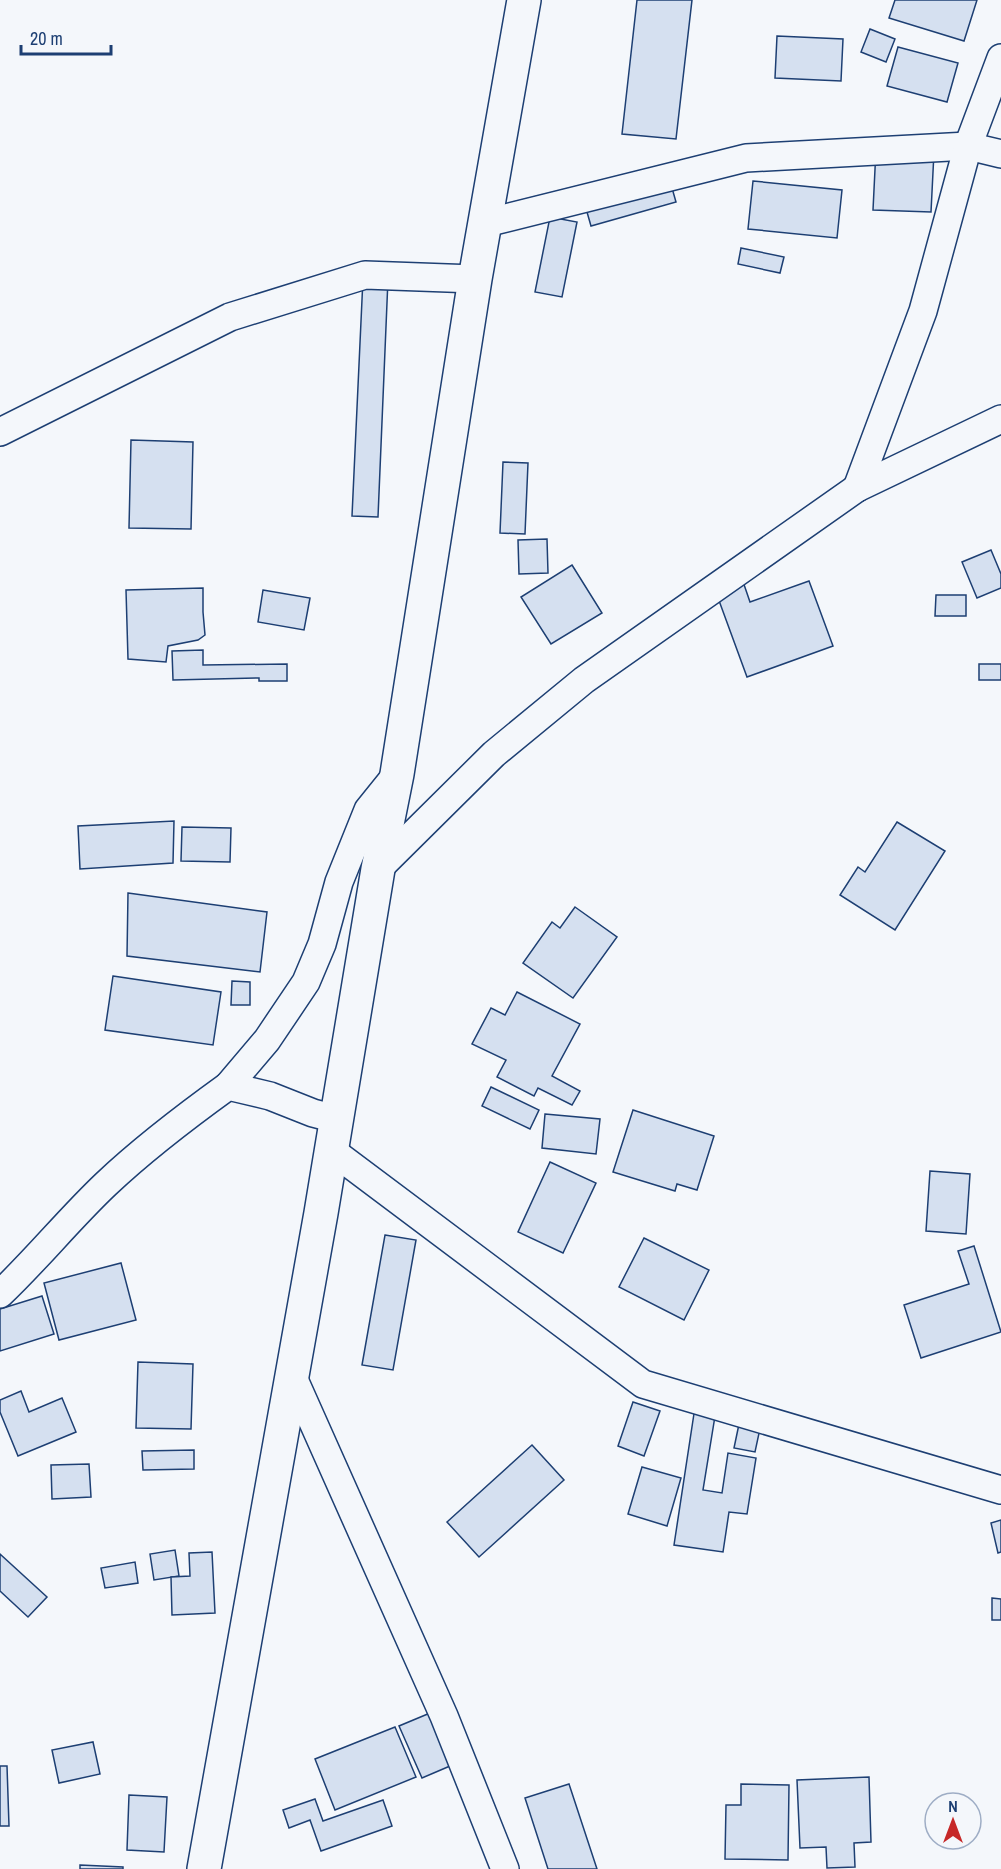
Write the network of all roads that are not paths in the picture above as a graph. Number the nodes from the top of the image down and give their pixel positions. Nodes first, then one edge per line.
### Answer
1 (524, 0) edge
2 (1001, 58) edge
3 (968, 146) junction
4 (1001, 154) edge
5 (486, 223) junction
6 (476, 279) junction
7 (1001, 419) edge
8 (0, 432) edge
9 (857, 488) junction
10 (396, 774) junction
11 (378, 869) junction
12 (228, 1086) junction
13 (334, 1134) junction
14 (0, 1294) edge
15 (292, 1376) junction
16 (1001, 1490) edge
17 (204, 1869) edge
18 (505, 1869) edge

1 - 5 main road
2 - 3 street
3 - 4 street
3 - 5 street
3 - 9 street
5 - 6 main road
6 - 8 street
6 - 10 main road
7 - 9 street
9 - 11 street
10 - 11 main road
10 - 12 street
11 - 13 main road
12 - 13 street
12 - 14 street
13 - 15 main road
13 - 16 street
15 - 17 main road
15 - 18 street

